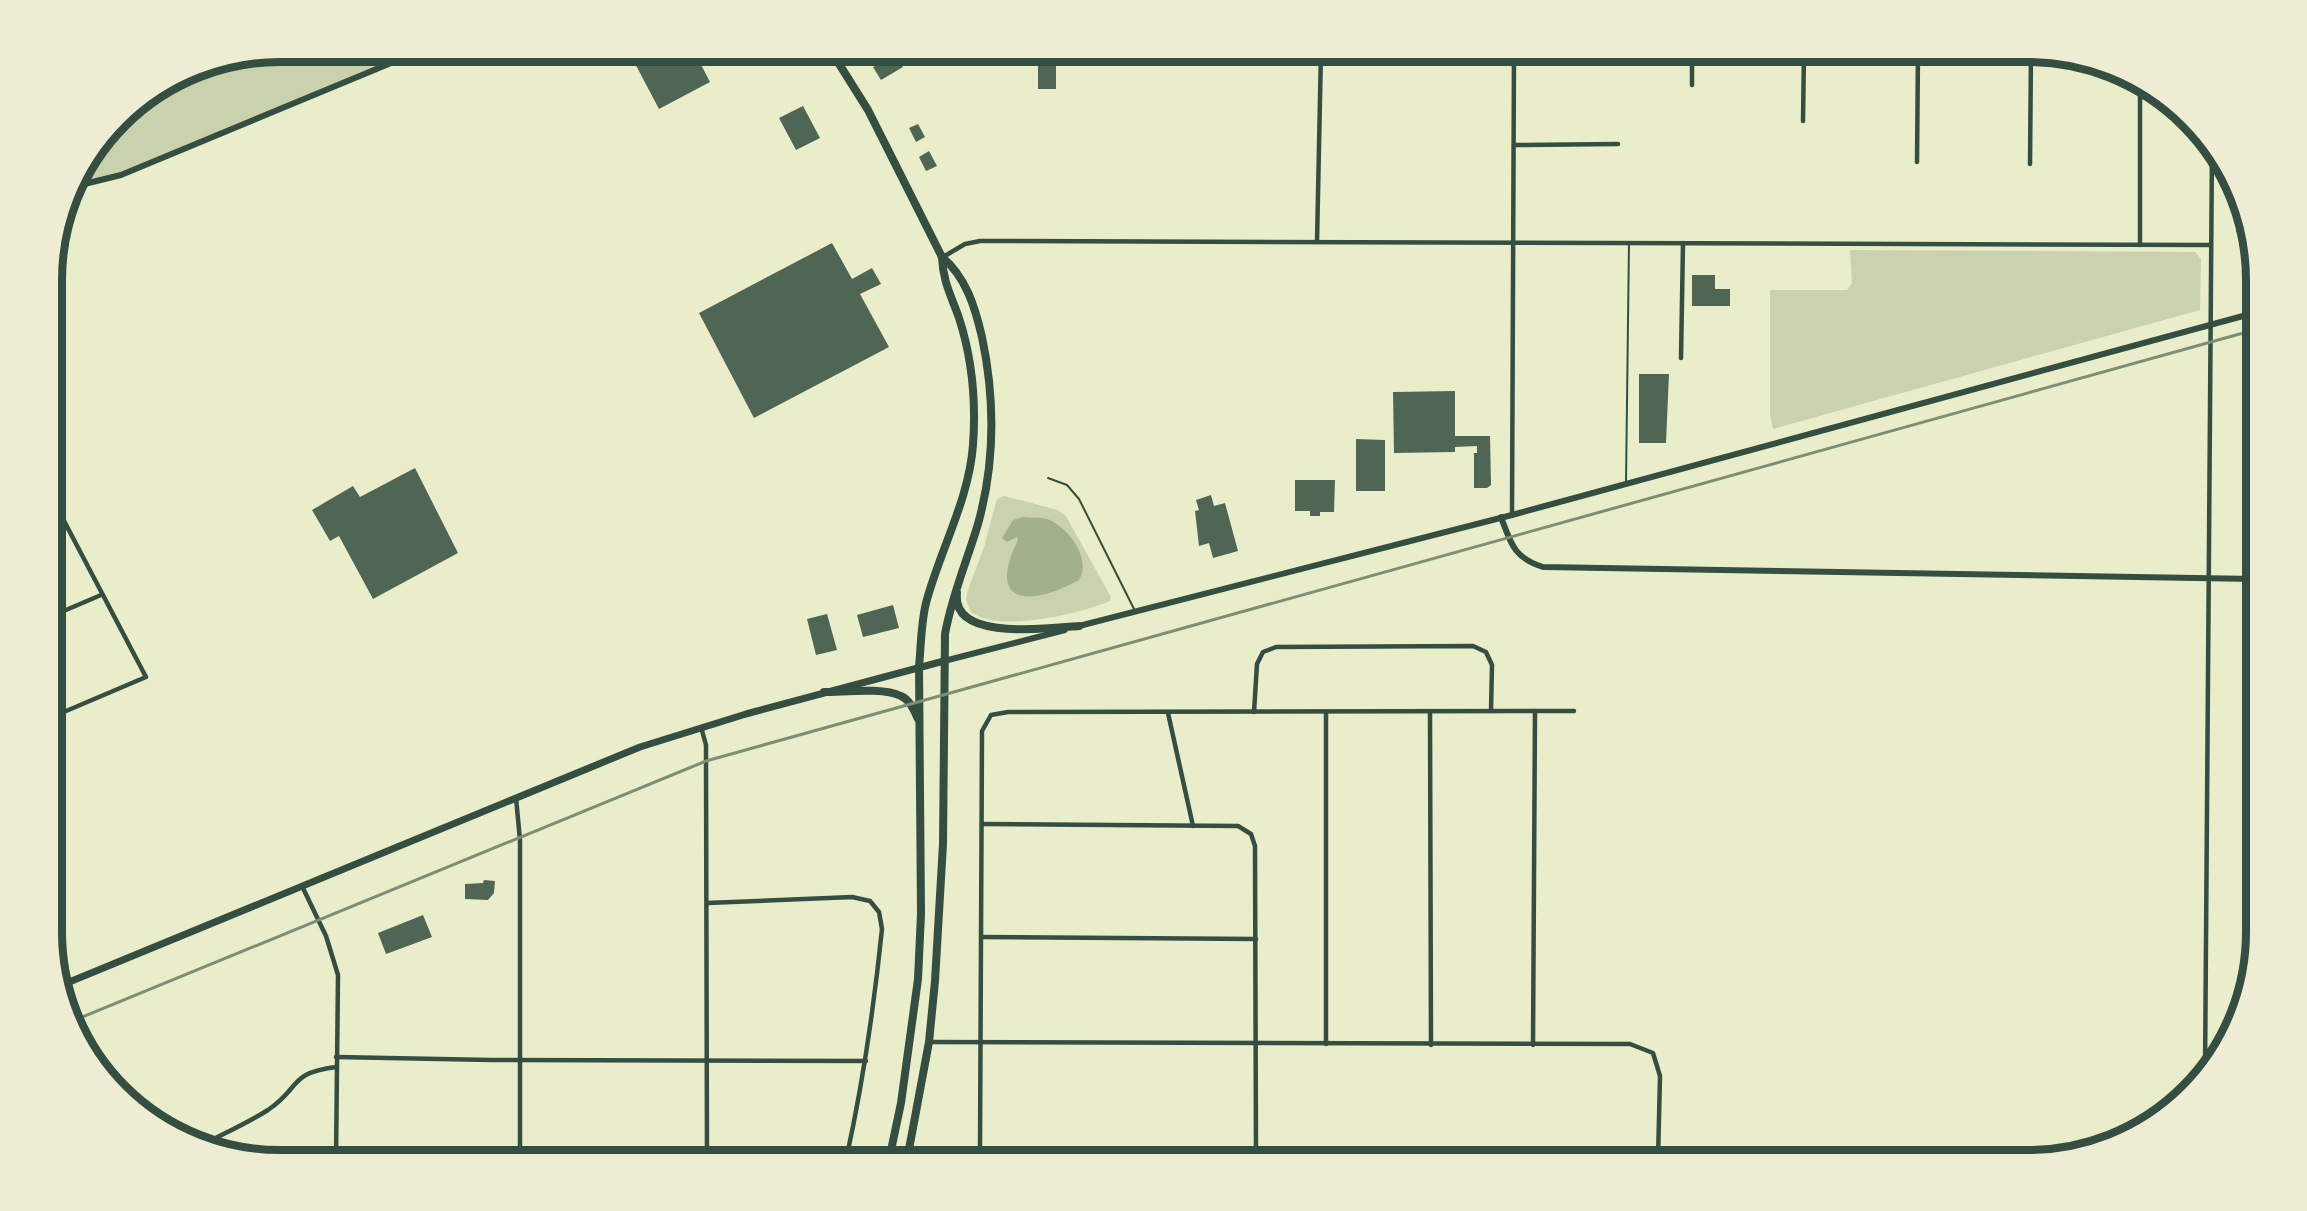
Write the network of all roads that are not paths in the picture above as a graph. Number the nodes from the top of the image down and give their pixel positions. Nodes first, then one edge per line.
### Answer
1 (394, 62) edge
2 (838, 62) edge
3 (1321, 62) edge
4 (1514, 62) edge
5 (1692, 62) edge
6 (1804, 62) edge
7 (1918, 62) edge
8 (2031, 62) edge
9 (1692, 85) dead end
10 (2140, 93) edge
11 (1803, 121) dead end
12 (1618, 144) dead end
13 (1514, 145) junction
14 (1917, 162) dead end
15 (2212, 163) edge
16 (2030, 164) dead end
17 (83, 184) edge
18 (1515, 241) junction
19 (1317, 242) junction
20 (1629, 242) junction
21 (1683, 243) junction
22 (2140, 245) junction
23 (2211, 245) junction
24 (942, 257) junction
25 (2246, 315) edge
26 (2210, 325) junction
27 (1681, 358) dead end
28 (1048, 478) dead end
29 (1626, 483) junction
30 (1512, 515) junction
31 (62, 518) edge
32 (1501, 518) junction
33 (960, 573) junction
34 (2207, 578) junction
35 (2246, 579) edge
36 (101, 595) junction
37 (62, 612) edge
38 (1135, 612) junction
39 (1079, 626) junction
40 (944, 661) junction
41 (919, 667) junction
42 (824, 692) junction
43 (1491, 711) junction
44 (1535, 711) junction
45 (1574, 711) dead end
46 (1254, 712) junction
47 (1326, 712) junction
48 (1430, 712) junction
49 (62, 713) edge
50 (1168, 713) junction
51 (920, 722) junction
52 (701, 727) junction
53 (516, 798) junction
54 (982, 824) junction
55 (1193, 826) junction
56 (302, 886) junction
57 (707, 903) junction
58 (981, 937) junction
59 (1256, 939) junction
60 (68, 983) edge
61 (929, 1042) junction
62 (981, 1043) junction
63 (1256, 1044) junction
64 (1326, 1044) junction
65 (1431, 1045) junction
66 (1533, 1045) junction
67 (336, 1057) junction
68 (2205, 1058) edge
69 (520, 1060) junction
70 (707, 1060) junction
71 (866, 1061) junction
72 (336, 1067) junction
73 (213, 1139) edge
74 (336, 1150) edge
75 (520, 1150) edge
76 (706, 1150) edge
77 (848, 1150) edge
78 (891, 1150) edge
79 (909, 1150) edge
80 (944, 1150) dead end
81 (980, 1150) joint
82 (1256, 1150) edge
83 (1658, 1150) edge

1 - 17 main road
2 - 24 highway
3 - 19 street
4 - 13 street
5 - 9 street
6 - 11 street
7 - 14 street
8 - 16 street
10 - 22 street
12 - 13 street
13 - 18 street
15 - 23 street
18 - 19 street
18 - 20 street
18 - 30 street
19 - 24 street
20 - 21 street
20 - 29 lane
21 - 22 street
21 - 27 street
22 - 23 street
23 - 26 street
24 - 33 highway
24 - 41 highway
25 - 26 main road
26 - 29 main road
26 - 34 street
28 - 38 lane
29 - 30 main road
30 - 32 main road
31 - 36 street
32 - 34 main road
32 - 38 main road
33 - 39 highway
33 - 40 highway
34 - 35 main road
34 - 68 street
36 - 37 street
36 - 49 street
38 - 39 main road
39 - 40 main road
40 - 41 main road
40 - 61 highway
41 - 42 main road
41 - 51 highway
42 - 51 highway
42 - 52 main road
43 - 44 street
43 - 46 street
43 - 48 street
44 - 45 street
44 - 66 street
46 - 47 street
46 - 50 street
47 - 48 street
47 - 64 street
48 - 65 street
50 - 54 street
50 - 55 street
51 - 78 highway
52 - 53 main road
52 - 57 street
53 - 56 main road
53 - 69 street
54 - 55 street
54 - 58 street
55 - 59 street
56 - 60 main road
56 - 67 street
57 - 70 street
57 - 71 street
58 - 59 street
58 - 62 street
59 - 63 street
61 - 62 street
61 - 79 highway
62 - 63 street
62 - 81 street
63 - 64 street
63 - 82 street
64 - 65 street
65 - 66 street
66 - 83 street
67 - 69 street
67 - 72 street
69 - 70 street
69 - 75 street
70 - 71 street
70 - 76 street
71 - 77 street
72 - 73 street
72 - 74 street
80 - 81 street

